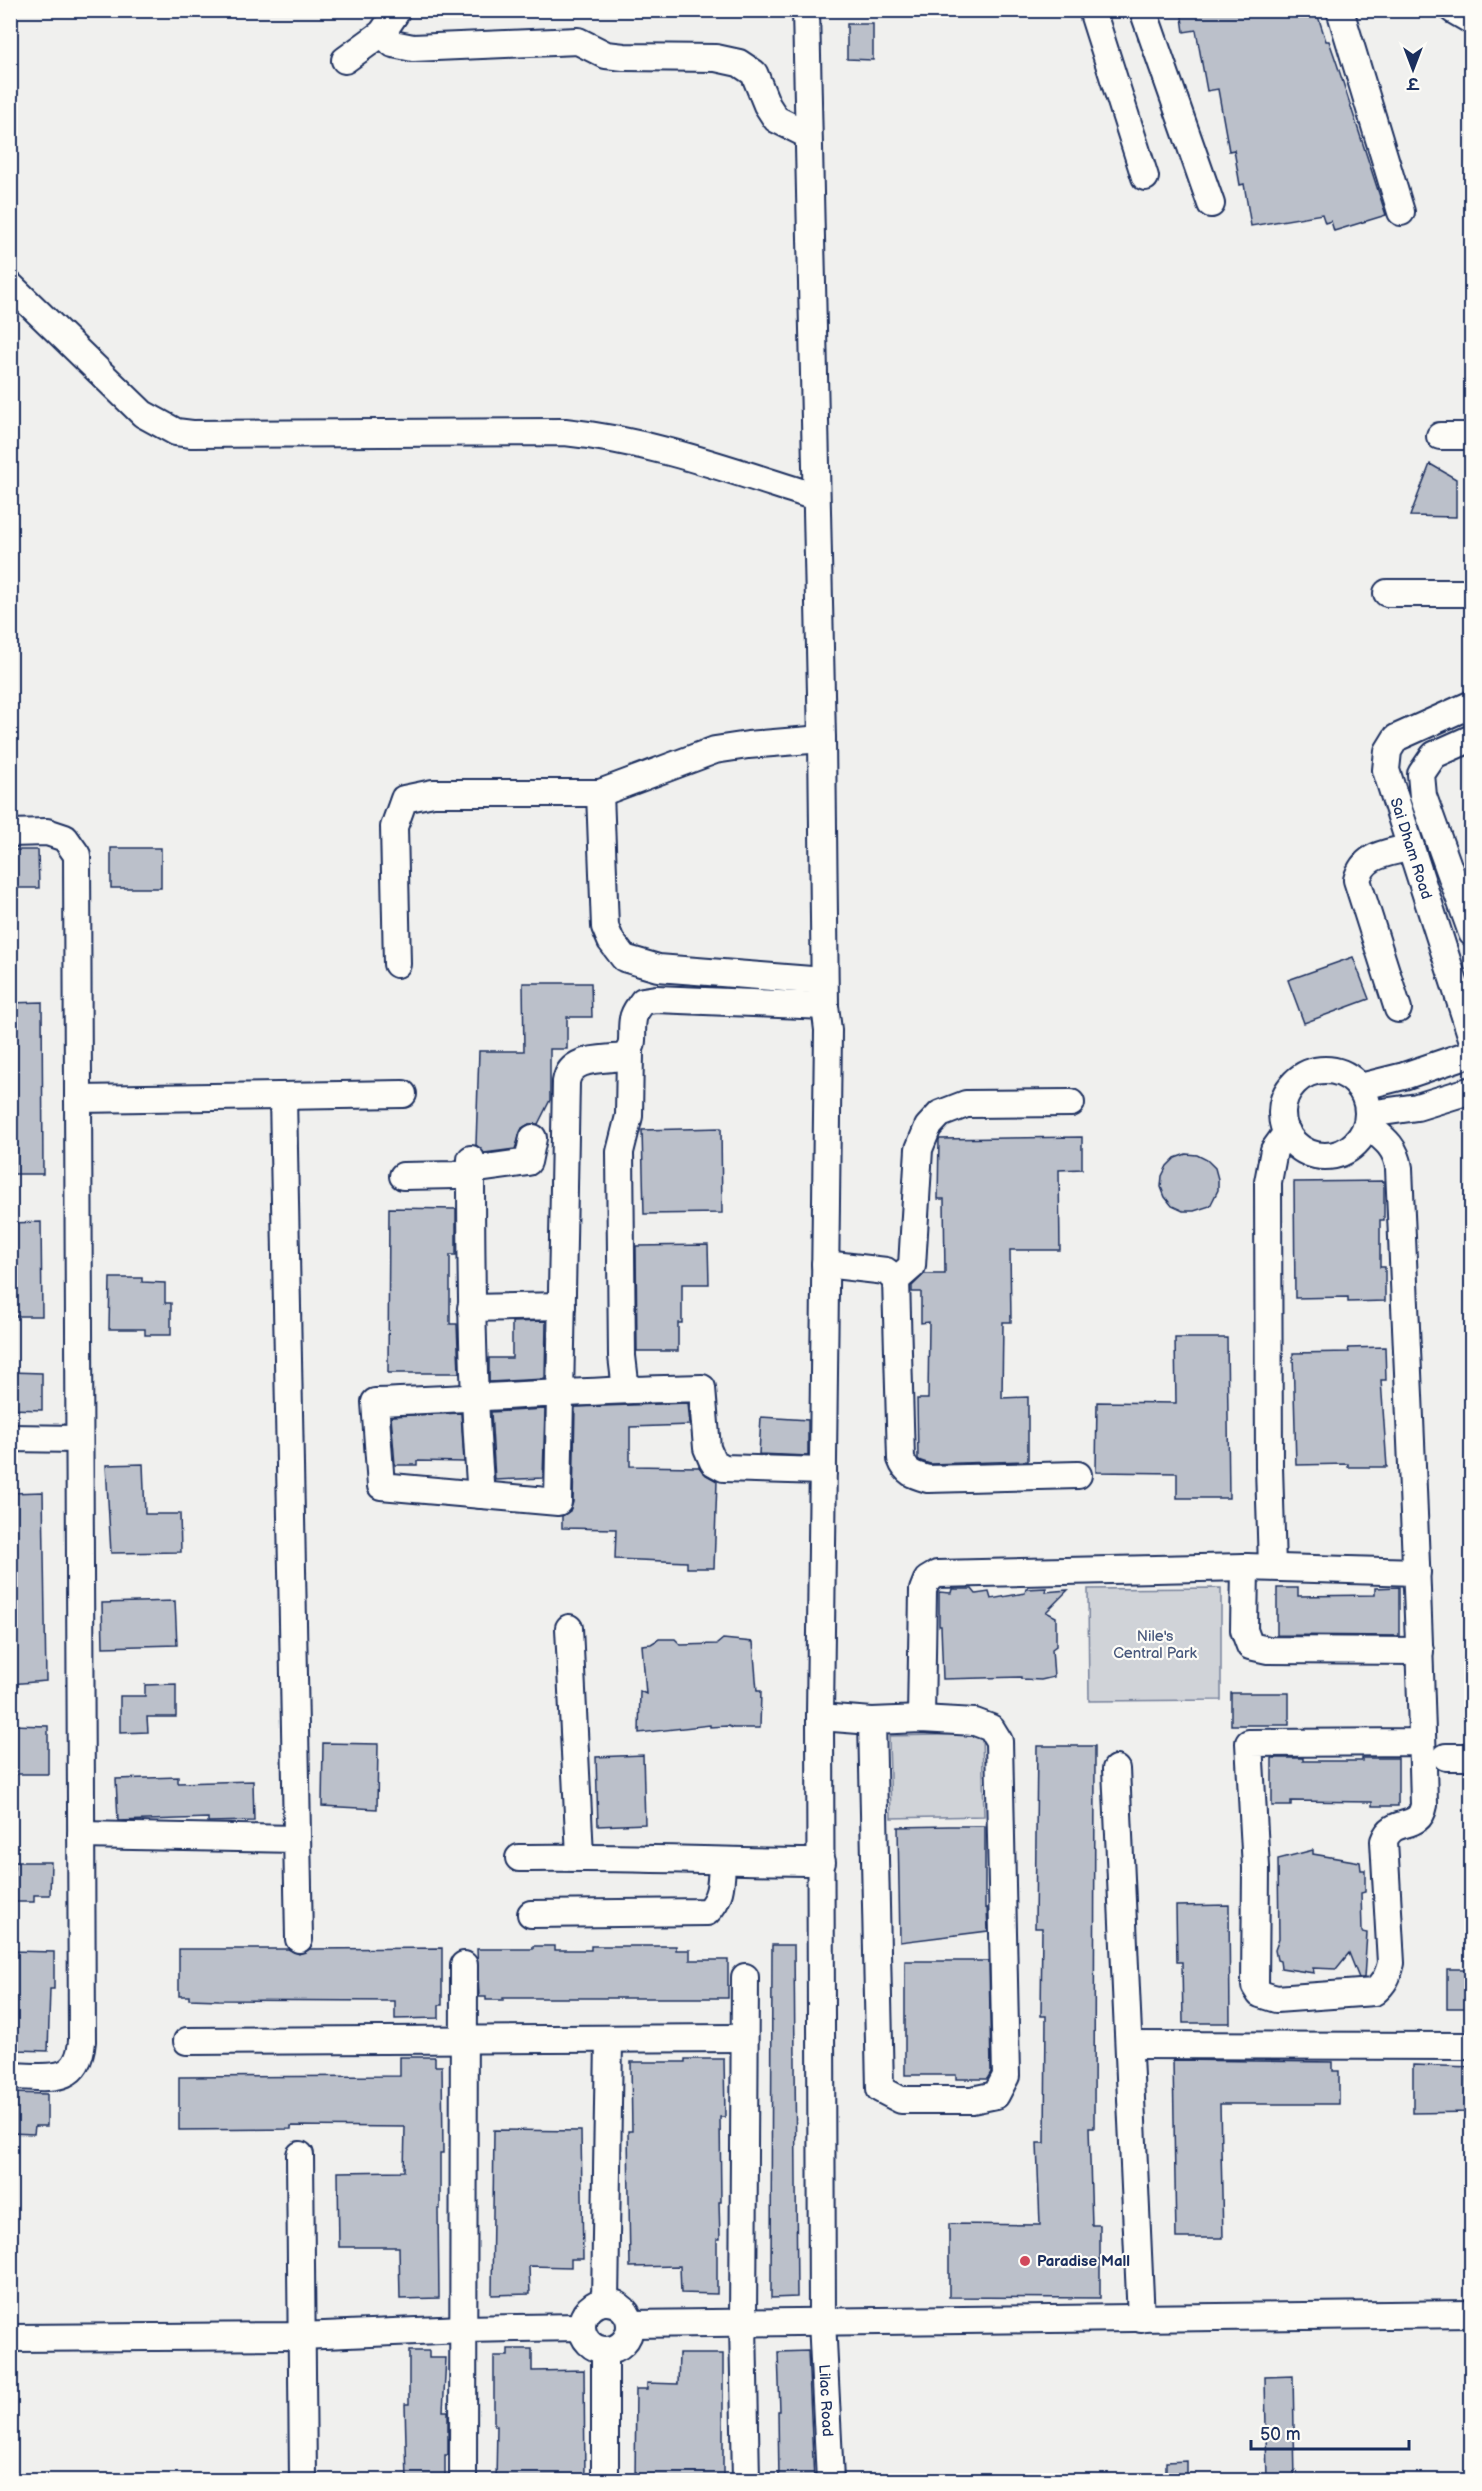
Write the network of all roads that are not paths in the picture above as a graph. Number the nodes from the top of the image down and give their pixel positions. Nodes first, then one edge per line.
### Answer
1 (395, 10) edge
2 (806, 10) edge
3 (1092, 10) edge
4 (1143, 10) edge
5 (1340, 10) edge
6 (1453, 10) edge
7 (1472, 21) edge
8 (382, 33) junction
9 (345, 60) dead end
10 (808, 135) junction
11 (1145, 177) dead end
12 (1211, 204) dead end
13 (1401, 212) dead end
14 (10, 285) edge
15 (1440, 436) dead end
16 (1472, 436) edge
17 (816, 497) junction
18 (1472, 592) edge
19 (1387, 593) dead end
20 (1472, 704) edge
21 (1396, 738) junction
22 (1472, 738) edge
23 (822, 739) junction
24 (1421, 774) junction
25 (600, 793) junction
26 (10, 833) edge
27 (1411, 847) junction
28 (1472, 933) edge
29 (397, 964) dead end
30 (824, 981) junction
31 (825, 1006) junction
32 (1398, 1009) dead end
33 (1472, 1038) edge
34 (630, 1052) junction
35 (1472, 1053) edge
36 (1360, 1087) junction
37 (1472, 1090) edge
38 (404, 1094) dead end
39 (283, 1096) junction
40 (78, 1099) junction
41 (1071, 1103) dead end
42 (1368, 1120) junction
43 (1287, 1132) junction
44 (533, 1138) dead end
45 (471, 1165) junction
46 (404, 1176) dead end
47 (825, 1264) junction
48 (896, 1280) junction
49 (562, 1306) junction
50 (471, 1308) junction
51 (626, 1390) junction
52 (561, 1395) junction
53 (474, 1398) junction
54 (10, 1438) edge
55 (80, 1439) junction
56 (823, 1470) junction
57 (1078, 1475) dead end
58 (481, 1495) junction
59 (1245, 1567) junction
60 (1272, 1567) junction
61 (1416, 1572) junction
62 (569, 1628) dead end
63 (1420, 1651) junction
64 (820, 1717) junction
65 (921, 1719) junction
66 (872, 1721) junction
67 (1422, 1742) junction
68 (1446, 1757) dead end
69 (1472, 1757) edge
70 (1116, 1769) dead end
71 (81, 1835) junction
72 (296, 1839) junction
73 (580, 1857) junction
74 (519, 1858) dead end
75 (722, 1862) junction
76 (822, 1862) junction
77 (531, 1914) dead end
78 (298, 1939) dead end
79 (464, 1965) dead end
80 (745, 1977) dead end
81 (744, 2038) junction
82 (609, 2039) junction
83 (464, 2040) junction
84 (187, 2041) dead end
85 (1130, 2045) junction
86 (1472, 2046) edge
87 (10, 2076) edge
88 (300, 2155) dead end
89 (605, 2302) junction
90 (1472, 2314) edge
91 (1141, 2319) junction
92 (822, 2321) junction
93 (743, 2323) junction
94 (630, 2324) junction
95 (582, 2327) junction
96 (463, 2329) junction
97 (301, 2336) junction
98 (10, 2338) edge
99 (605, 2350) junction
100 (303, 2481) edge
101 (463, 2481) edge
102 (605, 2481) edge
103 (746, 2481) edge
104 (830, 2481) edge

1 - 8 street
2 - 10 street, Lilac Road
3 - 11 street
4 - 12 street
5 - 13 street
6 - 7 street
8 - 9 street
8 - 10 street
10 - 17 street, Lilac Road
14 - 17 street
15 - 16 street
17 - 23 street, Lilac Road
18 - 19 street
20 - 21 street
21 - 24 street
21 - 27 street, Sai Dham Road
22 - 24 street
23 - 25 street
23 - 30 street, Lilac Road
24 - 28 street, Sai Dham Road
25 - 29 street
25 - 30 street
26 - 40 street
27 - 32 street
27 - 33 street, Sai Dham Road
30 - 31 street, Lilac Road
31 - 34 street
31 - 47 street, Lilac Road
34 - 49 street
34 - 51 street
35 - 36 street
36 - 42 street
36 - 43 street
37 - 42 street
38 - 39 street
39 - 40 street
39 - 72 street
40 - 55 street
41 - 48 street
42 - 43 street
42 - 61 street
43 - 60 street
44 - 45 street
45 - 46 street
45 - 50 street
47 - 48 street
47 - 56 street, Lilac Road
48 - 57 street
49 - 50 street
49 - 52 street
50 - 53 street
51 - 52 street
51 - 56 street
52 - 53 street
52 - 58 street
53 - 58 street
53 - 58 street
54 - 55 street
55 - 71 street
56 - 64 street, Lilac Road
59 - 60 street
59 - 63 street
59 - 65 street
60 - 61 street
61 - 63 street
62 - 73 street
63 - 67 street
64 - 66 street
64 - 76 street, Lilac Road
65 - 66 street
65 - 66 street
67 - 67 street
68 - 69 street
70 - 85 street
71 - 72 street
71 - 87 street
72 - 78 street
73 - 74 street
73 - 75 street
75 - 76 street
75 - 77 street
76 - 92 street, Lilac Road
79 - 83 street
80 - 81 street
81 - 82 street
81 - 93 street
82 - 83 street
82 - 89 street
83 - 84 street
83 - 96 street
85 - 86 street
85 - 91 street
88 - 97 street
89 - 94 street
89 - 95 street
90 - 91 street
91 - 92 street
92 - 93 street
92 - 104 street, Lilac Road
93 - 94 street
93 - 103 street
94 - 99 street
95 - 96 street
95 - 99 street
96 - 97 street
96 - 101 street
97 - 98 street
97 - 100 street
99 - 102 street

